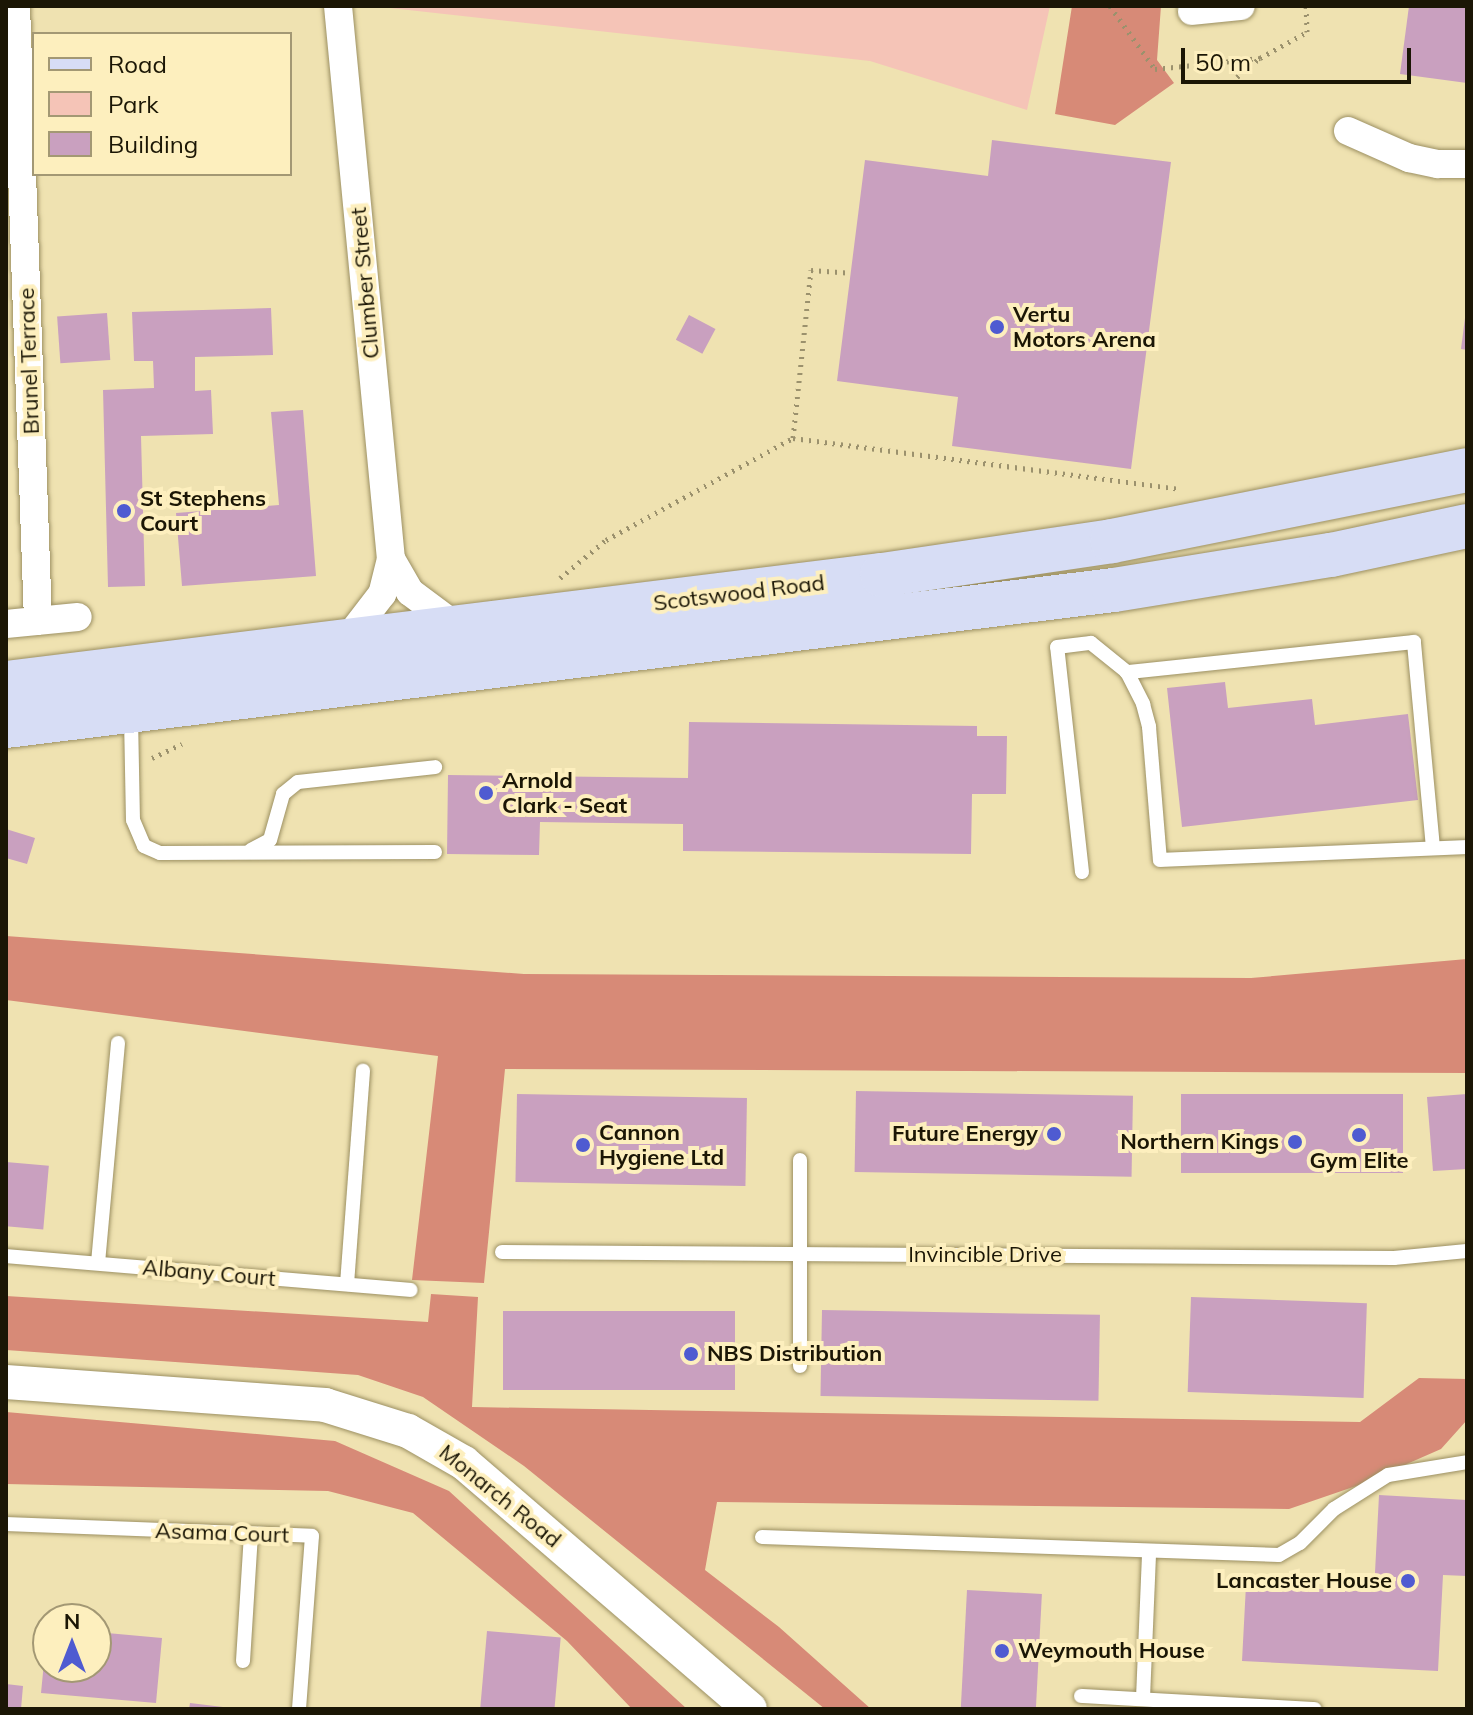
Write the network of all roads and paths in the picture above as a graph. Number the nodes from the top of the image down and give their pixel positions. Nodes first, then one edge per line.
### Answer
1 (16, 6) edge
2 (338, 6) edge
3 (1110, 6) edge
4 (1241, 6) edge
5 (1306, 6) edge
6 (1192, 11) dead end
7 (1260, 58) junction
8 (1237, 77) dead end
9 (1348, 131) dead end
10 (1467, 164) edge
11 (850, 273) dead end
12 (793, 438) junction
13 (1191, 492) dead end
14 (1462, 505) edge
15 (391, 559) junction
16 (78, 617) dead end
17 (540, 618) junction
18 (38, 621) junction
19 (6, 624) edge
20 (457, 627) junction
21 (346, 641) junction
22 (1127, 672) junction
23 (6, 683) edge
24 (131, 712) junction
25 (6, 726) edge
26 (435, 767) dead end
27 (1467, 847) edge
28 (1433, 848) junction
29 (244, 852) junction
30 (435, 852) dead end
31 (1082, 872) dead end
32 (118, 1043) dead end
33 (363, 1071) dead end
34 (800, 1160) dead end
35 (1467, 1251) edge
36 (502, 1252) dead end
37 (800, 1254) junction
38 (6, 1256) edge
39 (98, 1263) junction
40 (347, 1284) junction
41 (411, 1290) dead end
42 (800, 1366) dead end
43 (6, 1382) edge
44 (1467, 1462) edge
45 (6, 1524) edge
46 (251, 1535) junction
47 (762, 1537) dead end
48 (1149, 1552) junction
49 (243, 1661) dead end
50 (1081, 1696) dead end
51 (1143, 1698) junction
52 (299, 1709) edge
53 (750, 1709) edge
54 (1315, 1709) edge

1 - 18 street, Brunel Terrace
2 - 15 street, Clumber Street
3 - 7 path
4 - 6 street
5 - 7 path
7 - 8 path
9 - 10 street
11 - 12 path
12 - 13 path
12 - 17 path
14 - 17 main road, Scotswood Road
14 - 24 main road, Scotswood Road
15 - 20 street, Clumber Street
15 - 21 street, Clumber Street
16 - 18 street
17 - 20 main road, Scotswood Road
18 - 19 street
20 - 21 main road, Scotswood Road
21 - 23 main road, Scotswood Road
22 - 28 lane
22 - 28 lane
22 - 31 lane
24 - 25 main road, Scotswood Road
24 - 29 lane
26 - 29 lane
27 - 28 lane
29 - 30 lane
32 - 39 lane
33 - 40 lane
34 - 37 lane
35 - 37 lane, Invincible Drive
36 - 37 lane, Invincible Drive
37 - 42 lane
38 - 39 lane, Albany Court
39 - 40 lane, Albany Court
40 - 41 lane, Albany Court
43 - 53 street, Monarch Road
44 - 48 lane
45 - 46 lane, Asama Court
46 - 49 lane
46 - 52 lane, Asama Court
47 - 48 lane
48 - 51 lane
50 - 51 lane
51 - 54 lane

